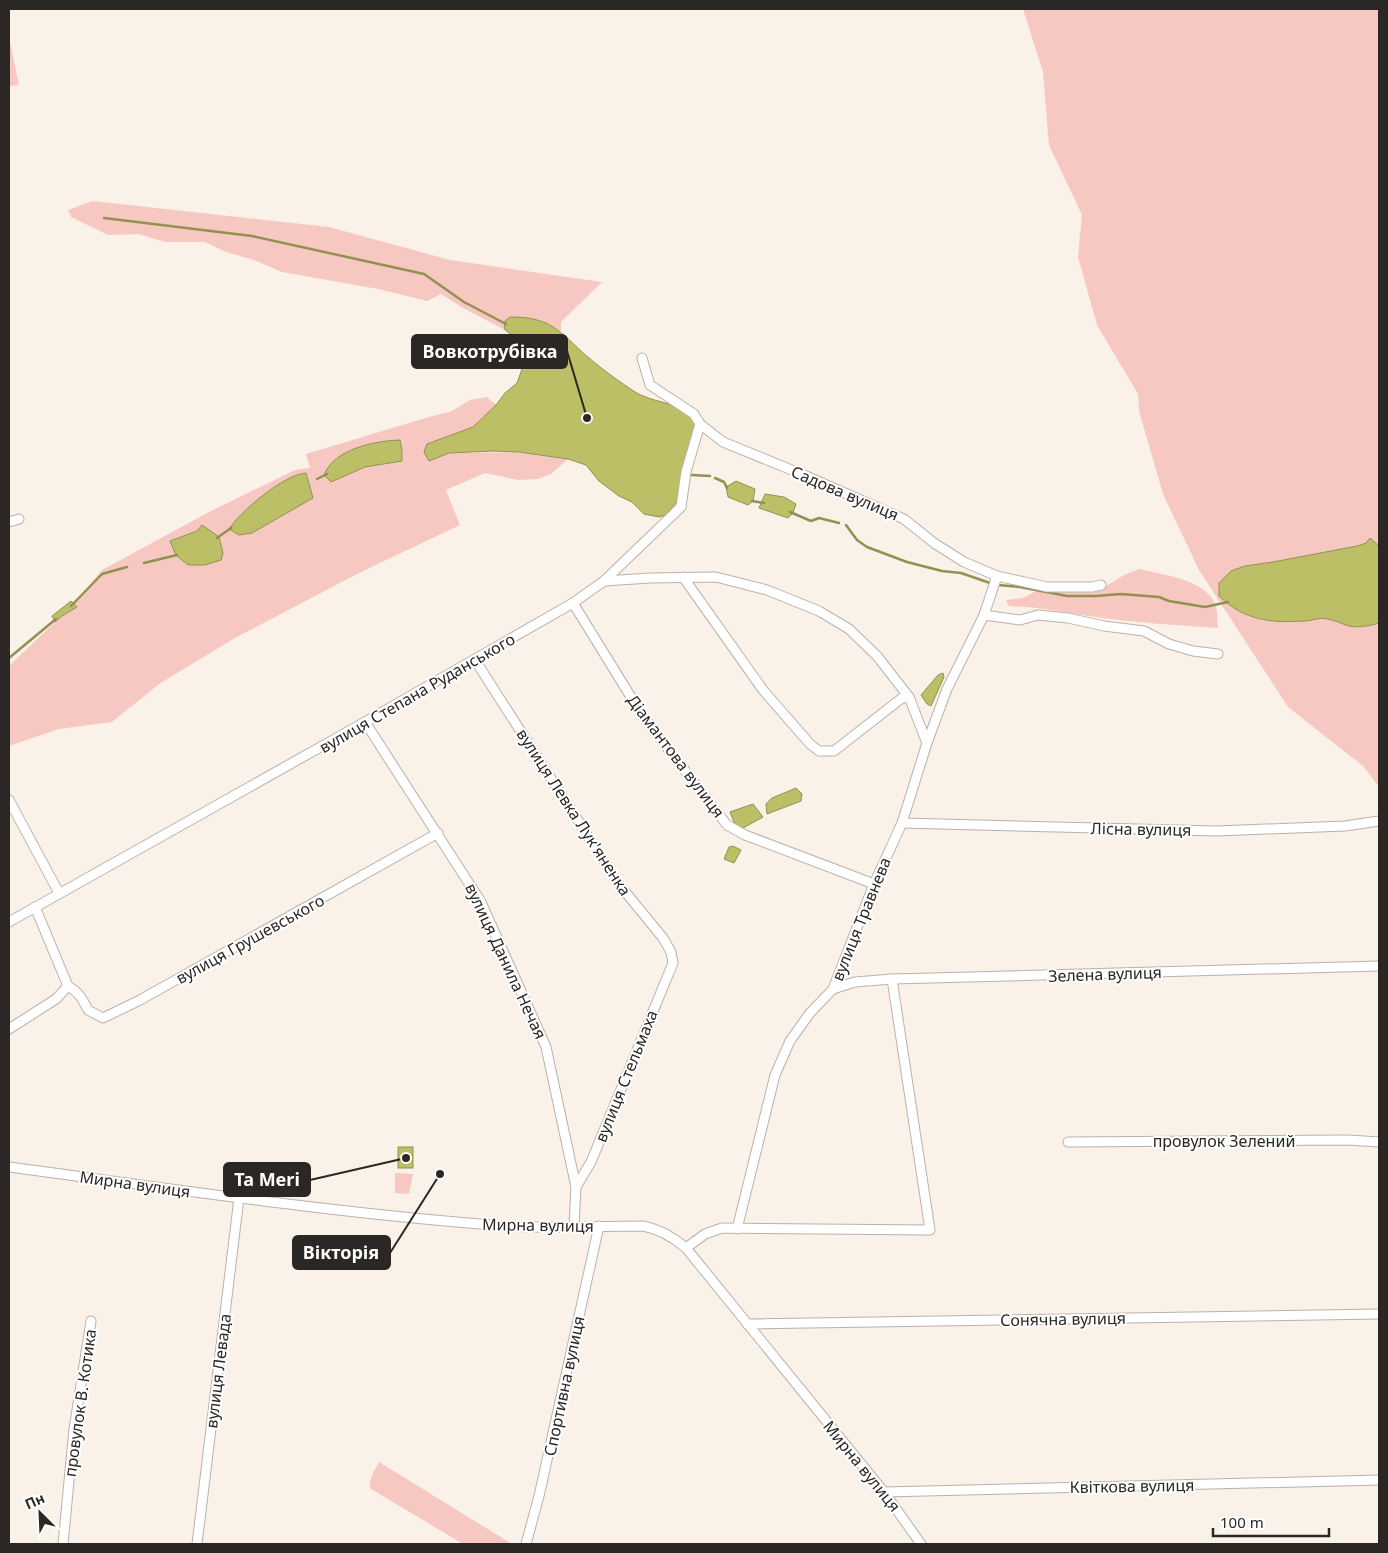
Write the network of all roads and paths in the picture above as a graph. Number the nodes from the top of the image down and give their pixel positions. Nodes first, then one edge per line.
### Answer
1 (642, 358) dead end
2 (700, 424) junction
3 (19, 519) dead end
4 (9, 522) edge
5 (997, 576) junction
6 (683, 577) junction
7 (604, 581) junction
8 (1101, 584) dead end
9 (573, 603) junction
10 (984, 615) junction
11 (1218, 654) dead end
12 (475, 660) junction
13 (909, 697) junction
14 (366, 722) junction
15 (927, 743) junction
16 (9, 800) edge
17 (1379, 821) edge
18 (902, 823) junction
19 (438, 833) junction
20 (874, 884) junction
21 (59, 893) junction
22 (35, 907) junction
23 (9, 922) edge
24 (673, 964) joint
25 (1379, 966) edge
26 (892, 979) junction
27 (68, 986) junction
28 (833, 989) junction
29 (9, 1029) edge
30 (1068, 1142) dead end
31 (1379, 1142) edge
32 (9, 1167) edge
33 (576, 1187) junction
34 (239, 1198) junction
35 (574, 1226) junction
36 (599, 1226) junction
37 (737, 1229) junction
38 (686, 1248) junction
39 (1379, 1314) edge
40 (91, 1321) dead end
41 (747, 1324) junction
42 (1379, 1480) edge
43 (884, 1492) junction
44 (62, 1544) edge
45 (197, 1544) edge
46 (526, 1544) edge
47 (921, 1544) edge

1 - 2 street, Садова вулиця
2 - 5 street, Садова вулиця
2 - 7 street, вулиця Степана Руданського
3 - 4 street
5 - 8 street, Садова вулиця
5 - 10 street, вулиця Травнева
6 - 7 street
6 - 13 street
6 - 13 street
7 - 9 street, вулиця Степана Руданського
9 - 12 street, вулиця Степана Руданського
9 - 20 street, Діамантова вулиця
10 - 11 street
10 - 15 street, вулиця Травнева
12 - 14 street, вулиця Степана Руданського
12 - 24 street, вулиця Левка Лук'яненка
13 - 15 street
14 - 19 street, вулиця Данила Нечая
14 - 21 street, вулиця Степана Руданського
15 - 18 street, вулиця Травнева
16 - 21 street
17 - 18 street, Лісна вулиця
18 - 20 street, вулиця Травнева
19 - 27 street, вулиця Грушевського
19 - 33 street, вулиця Данила Нечая
20 - 28 street, вулиця Травнева
21 - 22 street, вулиця Степана Руданського
22 - 23 street, вулиця Степана Руданського
22 - 27 street, вулиця Грушевського
24 - 33 street, вулиця Стельмаха
25 - 26 street, Зелена вулиця
26 - 28 street, Зелена вулиця
26 - 37 street
27 - 29 street
28 - 37 street, вулиця Травнева
30 - 31 street, провулок Зелений
32 - 34 street, Мирна вулиця
33 - 35 street, вулиця Данила Нечая
34 - 35 street, Мирна вулиця
34 - 45 street, вулиця Левада
35 - 36 street, Мирна вулиця
36 - 38 street, Мирна вулиця
36 - 46 street, Спортивна вулиця
37 - 38 street
38 - 41 street, Мирна вулиця
39 - 41 street, Сонячна вулиця
40 - 44 street, провулок В. Котика
41 - 43 street, Мирна вулиця
42 - 43 street, Квіткова вулиця
43 - 47 street, Мирна вулиця

